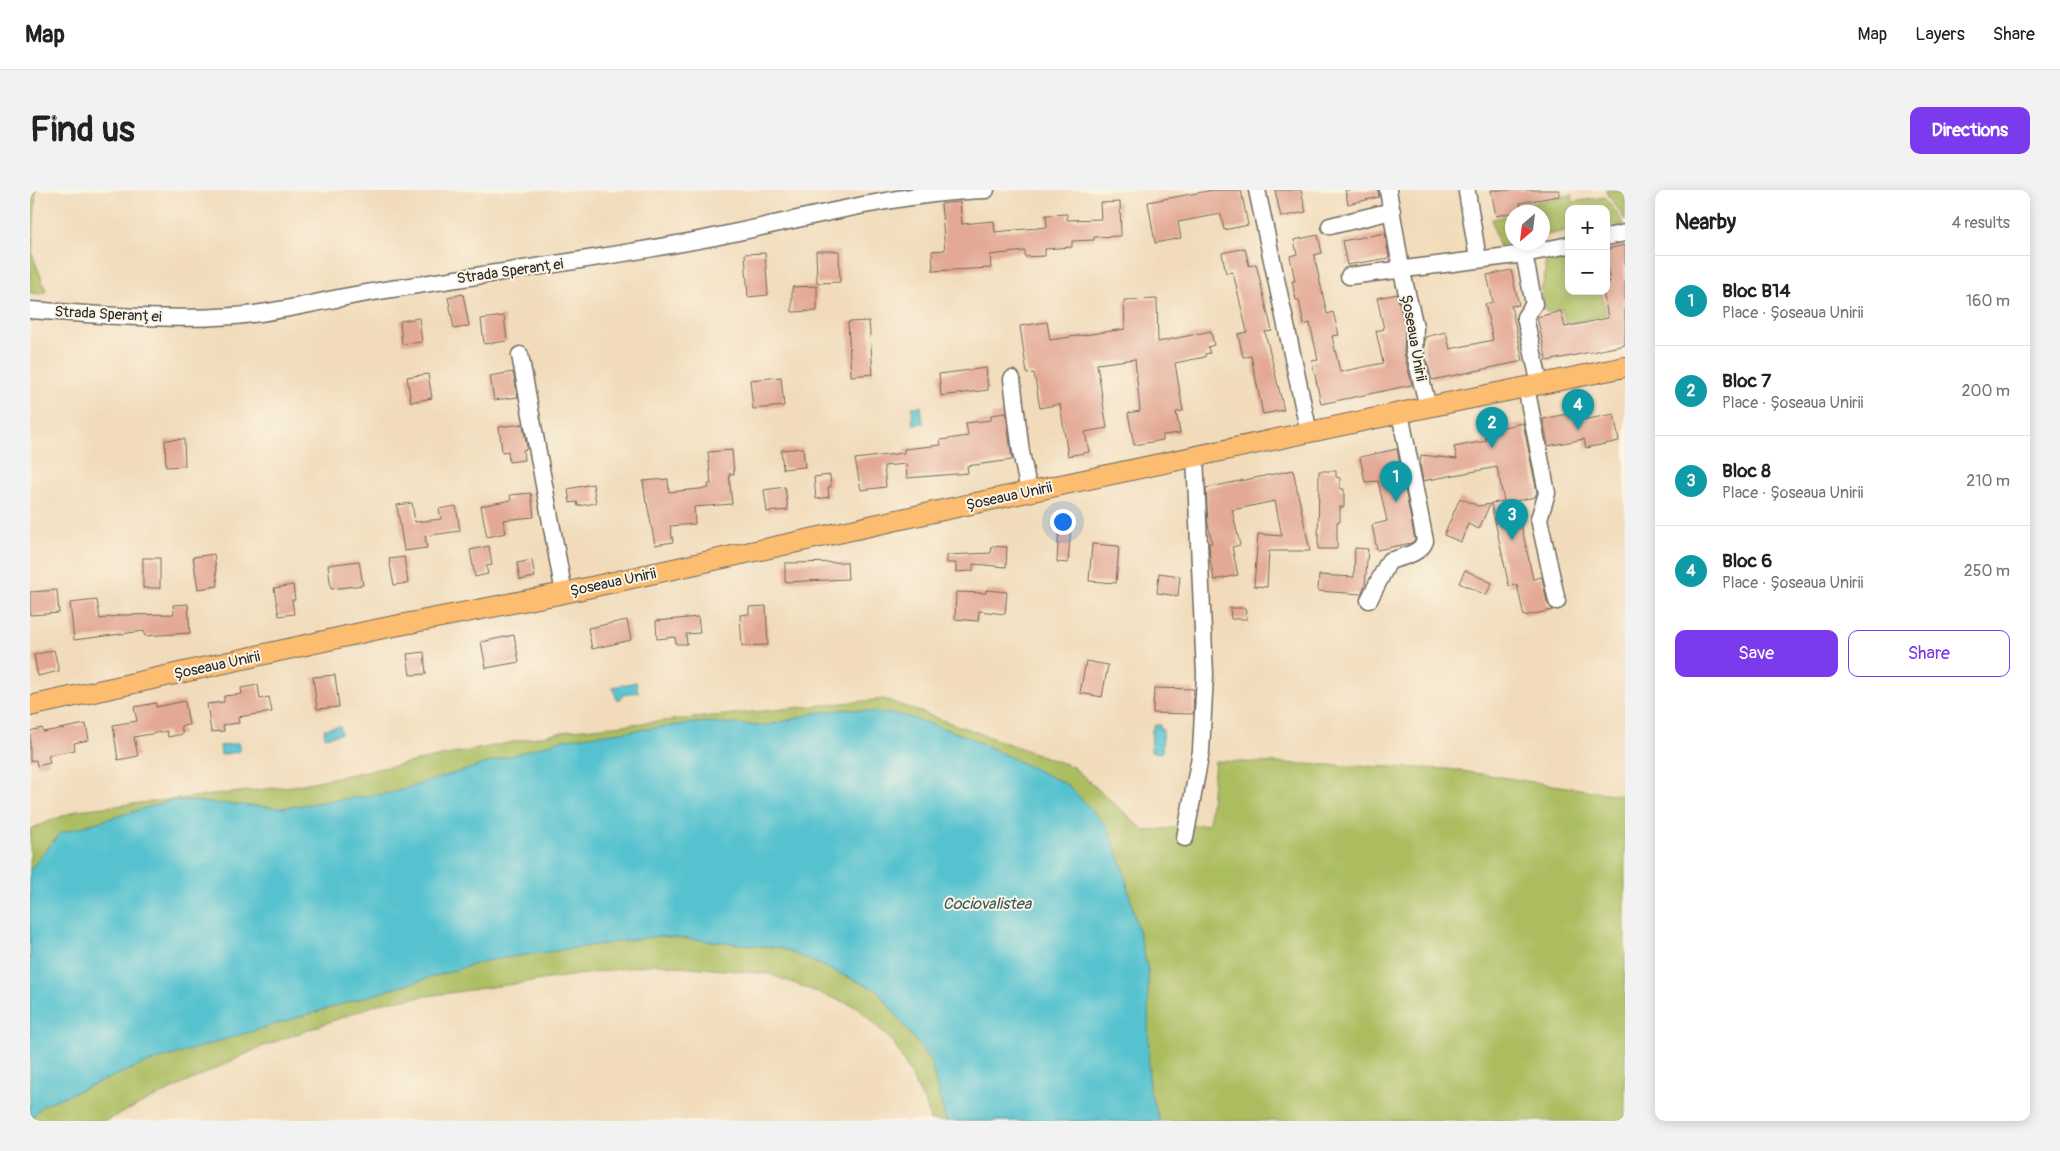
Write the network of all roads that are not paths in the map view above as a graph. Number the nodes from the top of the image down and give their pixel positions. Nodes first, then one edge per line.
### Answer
1 (986, 190) edge
2 (1257, 190) edge
3 (1388, 190) edge
4 (1467, 192) dead end
5 (1392, 211) junction
6 (1330, 226) dead end
7 (1625, 233) edge
8 (1610, 236) edge
9 (1565, 245) edge
10 (1524, 254) junction
11 (1478, 259) junction
12 (1401, 268) junction
13 (1349, 276) dead end
14 (30, 310) edge
15 (520, 356) dead end
16 (1625, 367) edge
17 (1012, 379) dead end
18 (1533, 386) junction
19 (1428, 407) junction
20 (1400, 413) junction
21 (1309, 433) junction
22 (1196, 456) junction
23 (1029, 492) junction
24 (564, 593) junction
25 (1369, 600) dead end
26 (1558, 602) dead end
27 (30, 706) edge
28 (1185, 838) dead end

1 - 14 street, Strada Speranței
2 - 21 street
3 - 5 street, Șoseaua Unirii
4 - 11 street
5 - 6 street
5 - 12 street, Șoseaua Unirii
7 - 8 street
9 - 10 street
10 - 11 street
10 - 18 street
11 - 12 street
12 - 13 street
12 - 19 street, Șoseaua Unirii
15 - 24 street
16 - 18 main road, Șoseaua Unirii
17 - 23 street
18 - 19 main road, Șoseaua Unirii
18 - 26 street
19 - 20 main road, Șoseaua Unirii
20 - 21 main road, Șoseaua Unirii
20 - 25 street
21 - 22 main road, Șoseaua Unirii
22 - 23 main road, Șoseaua Unirii
22 - 28 street
23 - 24 main road, Șoseaua Unirii
24 - 27 main road, Șoseaua Unirii

